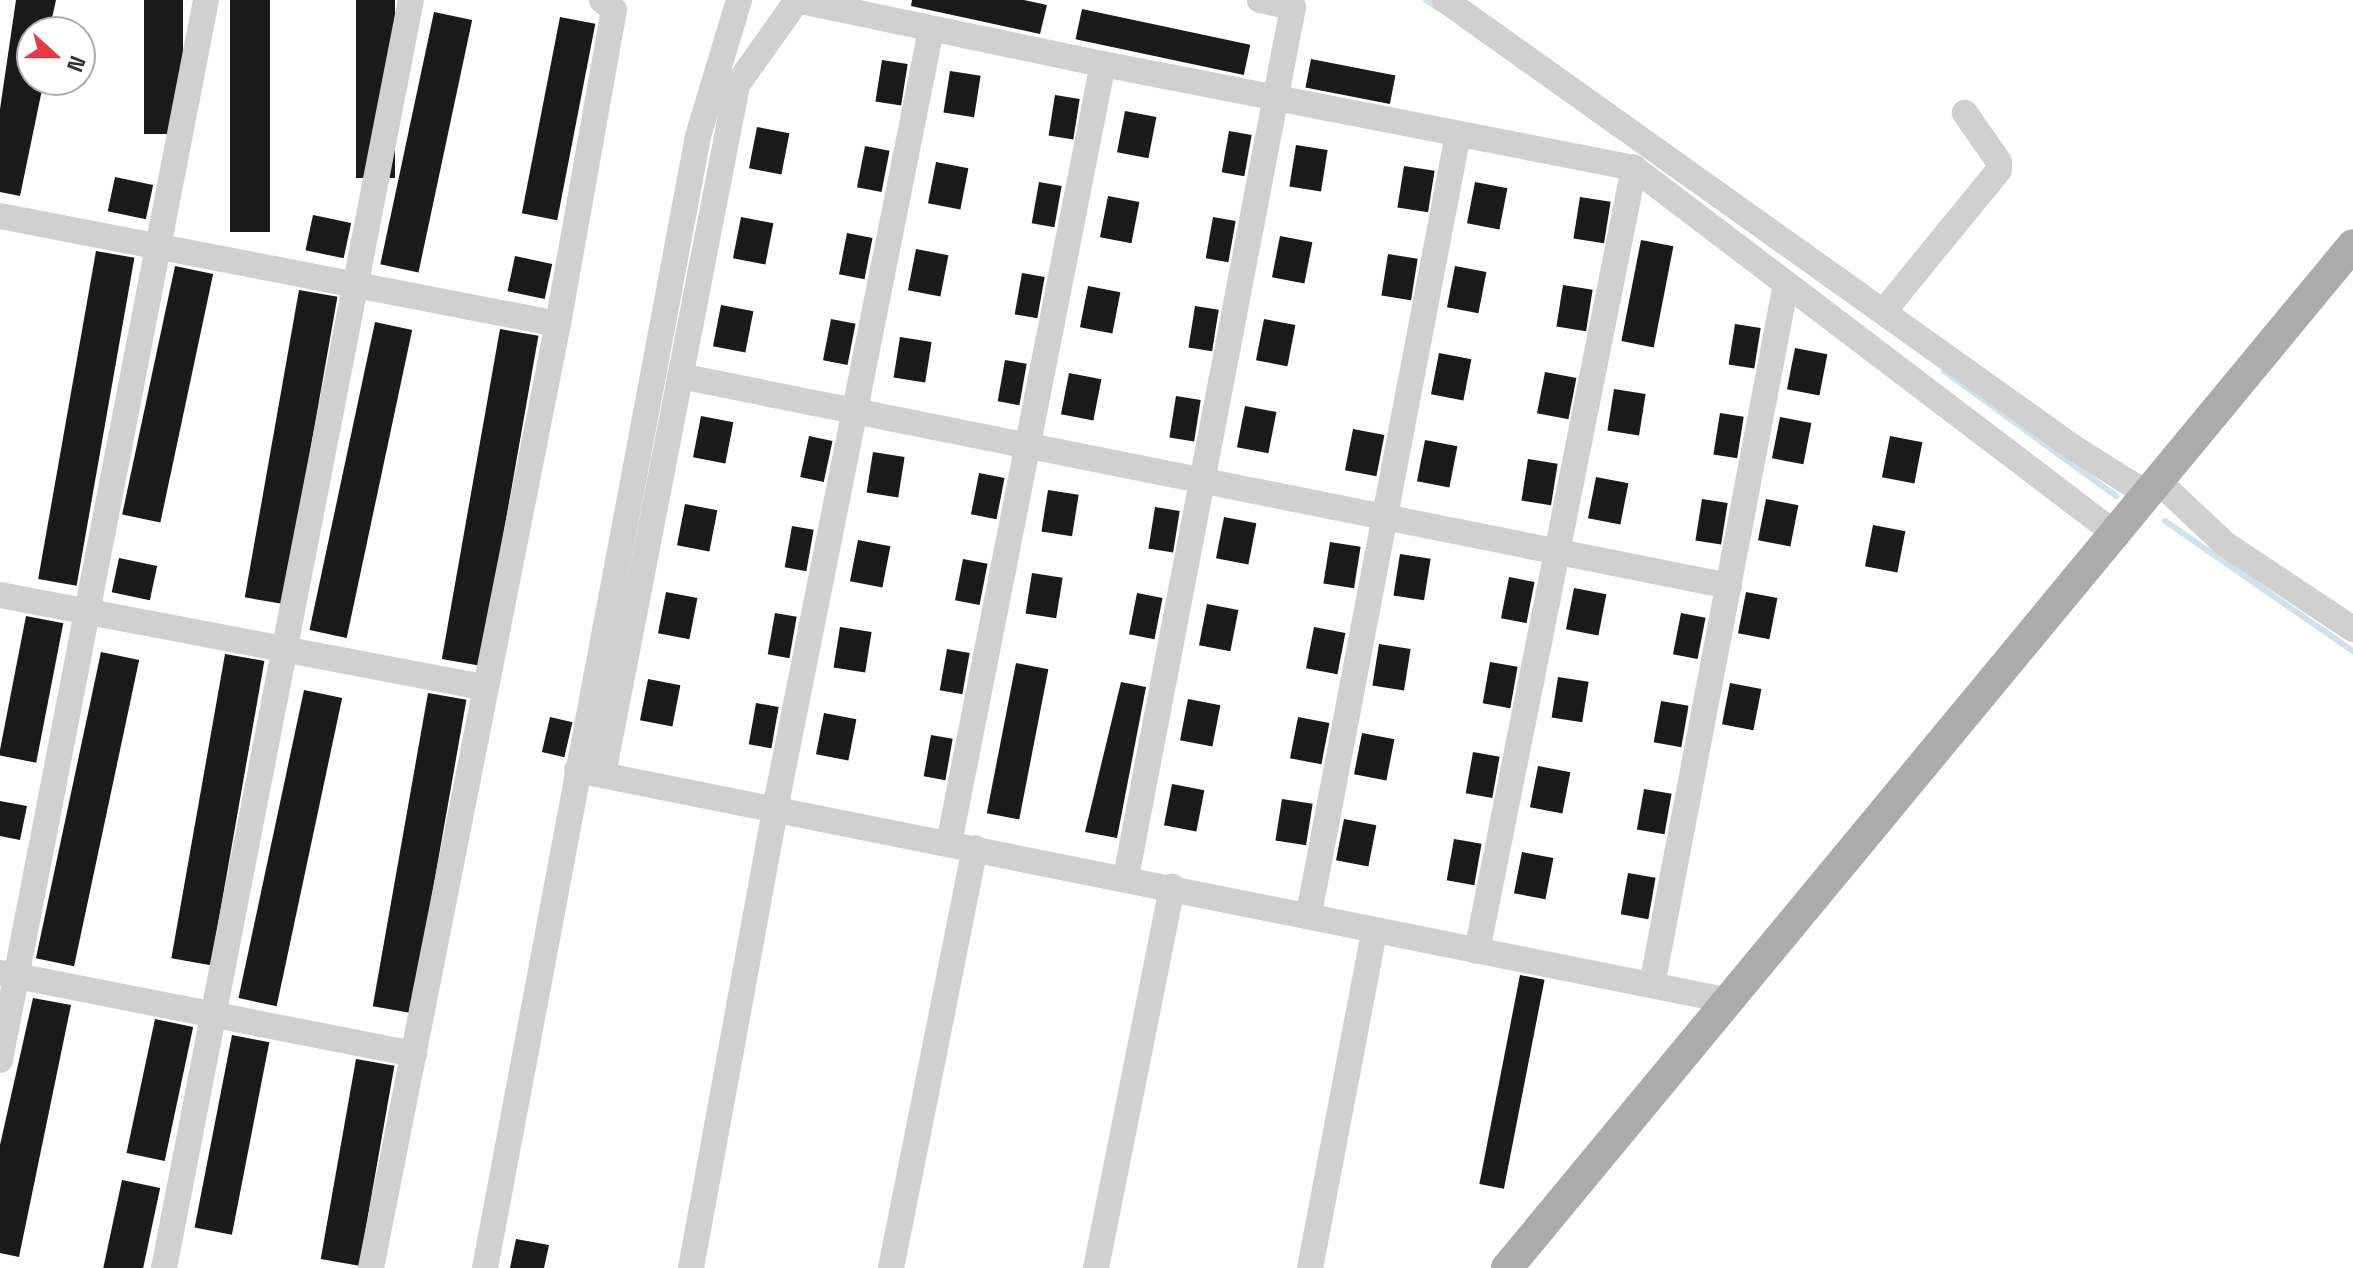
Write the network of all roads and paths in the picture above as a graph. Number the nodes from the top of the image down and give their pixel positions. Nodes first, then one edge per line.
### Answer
1 (206, 0) edge
2 (411, 0) edge
3 (602, 0) edge
4 (739, 0) edge
5 (1260, 0) edge
6 (796, 2) edge
7 (1460, 5) edge
8 (931, 30) junction
9 (1103, 64) junction
10 (1276, 98) junction
11 (1965, 113) dead end
12 (1458, 134) junction
13 (1634, 168) junction
14 (0, 216) edge
15 (2353, 245) edge
16 (160, 247) junction
17 (1786, 284) junction
18 (358, 286) junction
19 (1884, 311) junction
20 (558, 324) junction
21 (680, 376) junction
22 (855, 411) junction
23 (1028, 445) junction
24 (1202, 480) junction
25 (2152, 487) junction
26 (1385, 517) junction
27 (2117, 535) junction
28 (1557, 551) junction
29 (1729, 586) junction
30 (0, 595) edge
31 (85, 613) junction
32 (2353, 629) edge
33 (284, 649) junction
34 (484, 687) junction
35 (590, 772) junction
36 (775, 809) junction
37 (962, 845) junction
38 (1126, 877) junction
39 (1172, 886) junction
40 (1309, 913) junction
41 (1374, 931) junction
42 (1477, 951) junction
43 (8, 974) edge
44 (1652, 985) junction
45 (1730, 1001) junction
46 (215, 1015) junction
47 (414, 1054) junction
48 (0, 1060) edge
49 (164, 1268) edge
50 (371, 1268) edge
51 (485, 1268) edge
52 (691, 1268) edge
53 (891, 1268) edge
54 (1096, 1268) edge
55 (1310, 1268) edge
56 (1507, 1268) edge

1 - 16 street
2 - 18 street
3 - 20 street
4 - 35 street
5 - 10 street
6 - 8 street
6 - 21 street
7 - 19 street
8 - 9 street
8 - 22 street
9 - 10 street
9 - 23 street
10 - 12 street
10 - 24 street
11 - 19 street
12 - 13 street
12 - 26 street
13 - 17 street
13 - 28 street
14 - 16 street
15 - 25 main road
16 - 18 street
16 - 31 street
17 - 27 street
17 - 29 street
18 - 20 street
18 - 33 street
19 - 25 street
20 - 34 street
21 - 22 street
21 - 35 street
22 - 23 street
22 - 36 street
23 - 24 street
23 - 37 street
24 - 26 street
24 - 38 street
25 - 27 main road
25 - 32 street
26 - 28 street
26 - 40 street
27 - 45 main road
28 - 29 street
28 - 42 street
29 - 44 street
30 - 31 street
31 - 33 street
31 - 43 street
33 - 34 street
33 - 46 street
34 - 47 street
35 - 36 street
35 - 51 street
36 - 37 street
36 - 52 street
37 - 38 street
37 - 53 street
38 - 39 street
39 - 40 street
39 - 54 street
40 - 41 street
41 - 42 street
41 - 55 street
42 - 44 street
43 - 46 street
43 - 48 street
44 - 45 street
45 - 56 main road
46 - 47 street
46 - 49 street
47 - 50 street

